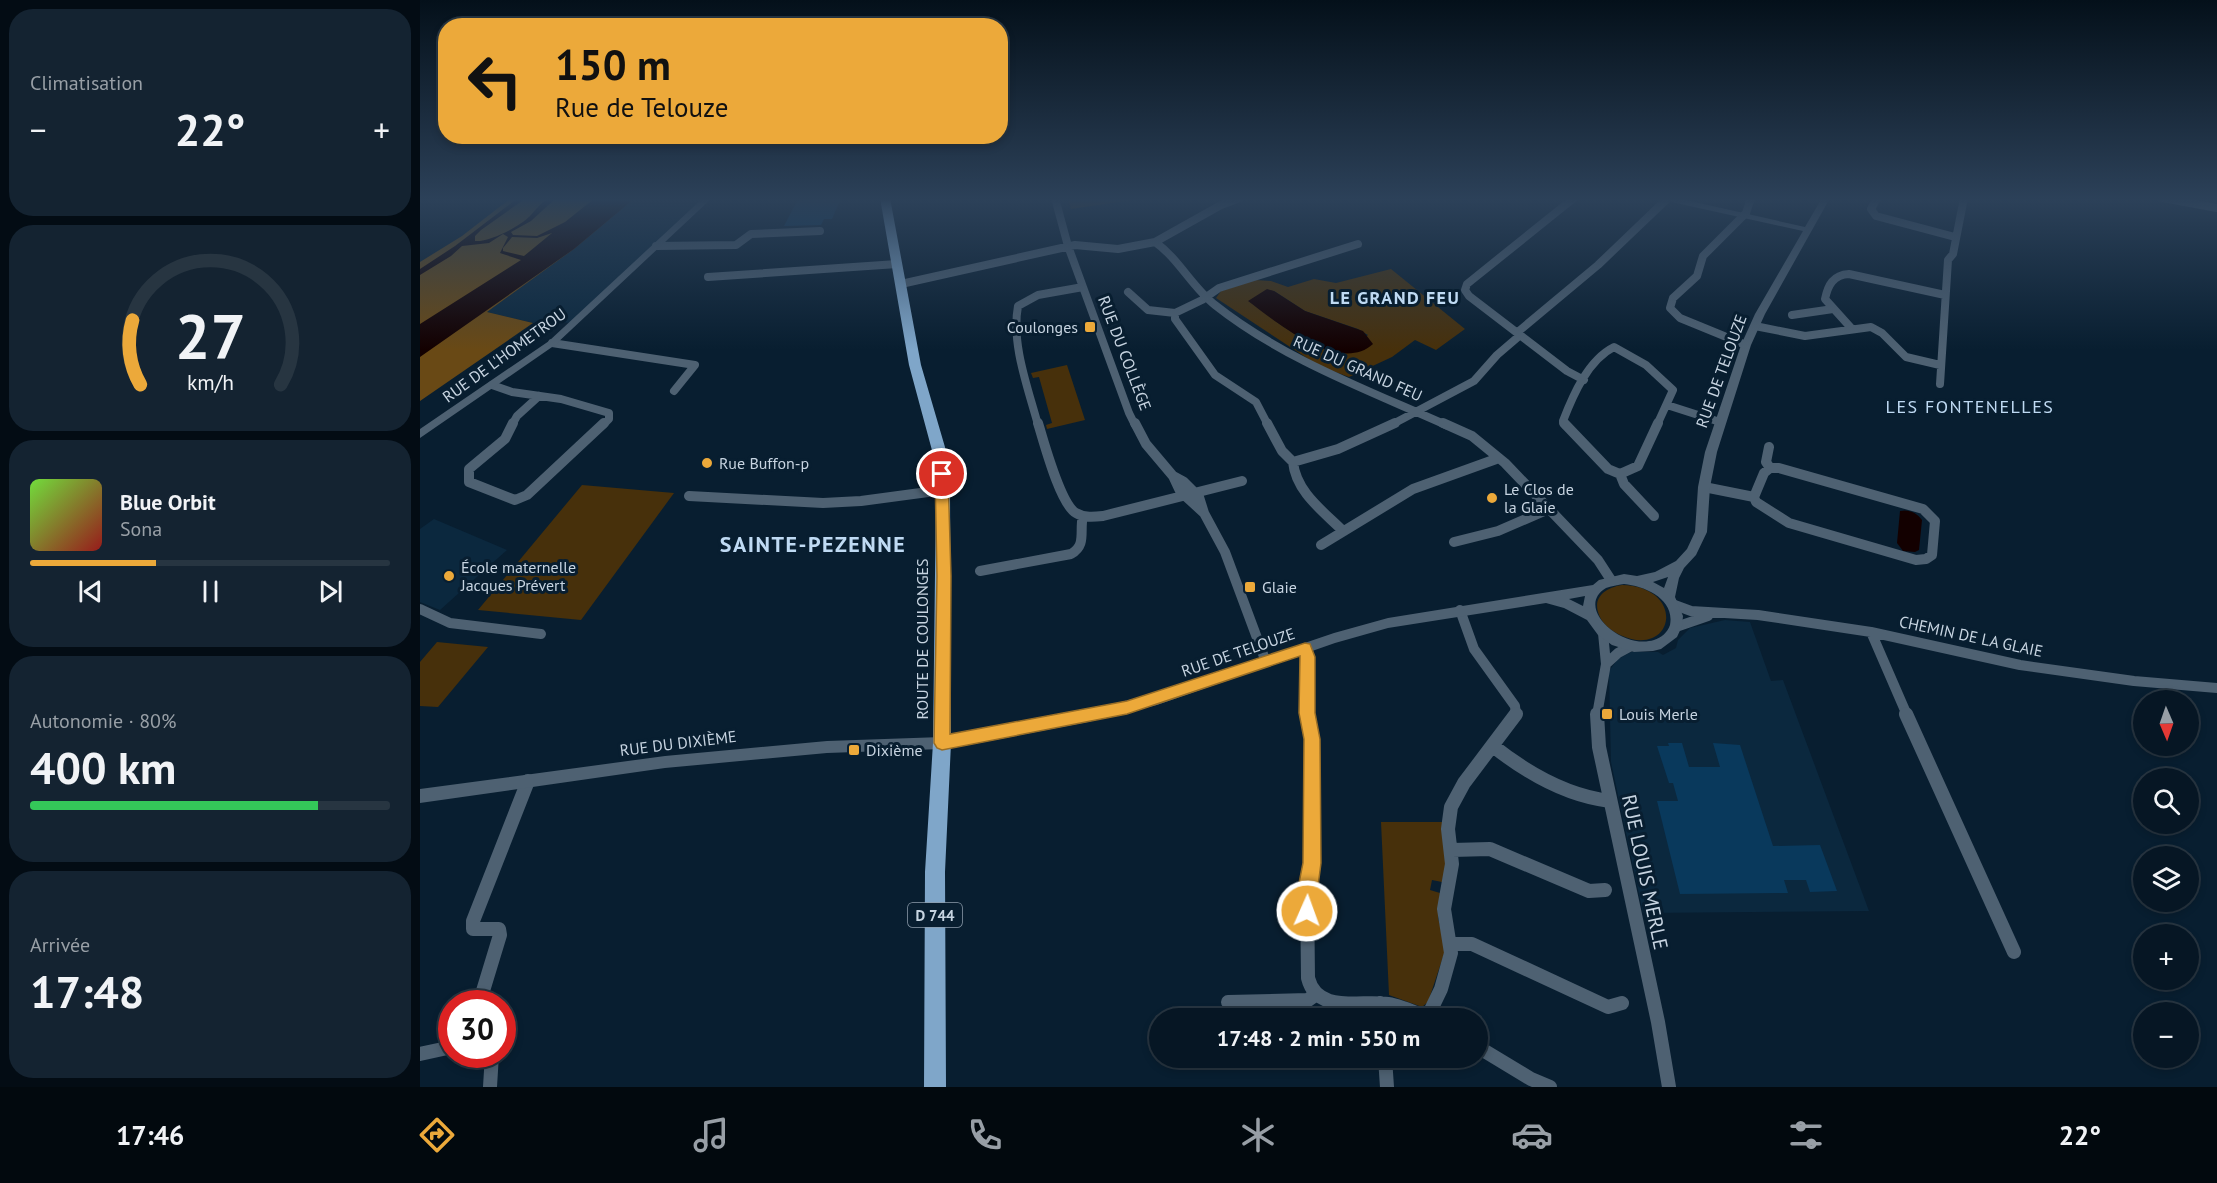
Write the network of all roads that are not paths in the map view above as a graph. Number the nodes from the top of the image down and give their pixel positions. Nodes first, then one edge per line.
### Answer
1 (653, 249) edge
2 (894, 249) edge
3 (1056, 249) edge
4 (1069, 249) edge
5 (1164, 249) edge
6 (1349, 249) edge
7 (1512, 249) edge
8 (1615, 249) edge
9 (1710, 249) edge
10 (1798, 249) edge
11 (1954, 249) edge
12 (897, 264) junction
13 (708, 277) dead end
14 (901, 284) junction
15 (1083, 287) junction
16 (1128, 292) dead end
17 (1945, 296) junction
18 (1205, 297) junction
19 (1833, 309) junction
20 (1174, 313) junction
21 (1792, 315) dead end
22 (1755, 326) junction
23 (1852, 329) junction
24 (1519, 334) junction
25 (552, 343) junction
26 (1746, 345) junction
27 (1940, 365) junction
28 (1584, 380) junction
29 (1940, 384) dead end
30 (492, 385) junction
31 (674, 391) dead end
32 (539, 396) junction
33 (1667, 405) junction
34 (1418, 411) junction
35 (1720, 422) junction
36 (420, 434) edge
37 (1769, 447) dead end
38 (1499, 458) junction
39 (1293, 462) junction
40 (1775, 468) junction
41 (1620, 474) junction
42 (1173, 476) junction
43 (1242, 481) dead end
44 (1704, 487) junction
45 (943, 490) junction
46 (1197, 493) junction
47 (689, 496) dead end
48 (1185, 496) junction
49 (1754, 497) junction
50 (1549, 509) junction
51 (1204, 513) junction
52 (1083, 516) junction
53 (1654, 516) dead end
54 (1343, 531) junction
55 (1454, 542) dead end
56 (1321, 545) dead end
57 (1680, 565) junction
58 (980, 571) dead end
59 (1611, 580) junction
60 (1638, 580) junction
61 (1595, 590) junction
62 (1546, 598) junction
63 (1670, 601) junction
64 (420, 609) edge
65 (1460, 610) junction
66 (1720, 613) junction
67 (1591, 616) junction
68 (1676, 627) junction
69 (1871, 632) junction
70 (1603, 633) junction
71 (541, 634) dead end
72 (1631, 646) junction
73 (1305, 649) junction
74 (1266, 662) junction
75 (1606, 664) junction
76 (2217, 688) edge
77 (942, 743) junction
78 (1493, 746) junction
79 (528, 781) junction
80 (420, 796) edge
81 (1610, 801) junction
82 (1452, 850) junction
83 (1605, 890) dead end
84 (1451, 944) junction
85 (2014, 952) dead end
86 (483, 990) edge
87 (1314, 995) junction
88 (1228, 1002) dead end
89 (1380, 1003) junction
90 (1622, 1003) dead end
91 (1381, 1008) edge
92 (1401, 1008) edge
93 (1431, 1008) edge
94 (438, 1050) edge
95 (1488, 1053) edge
96 (420, 1054) edge
97 (491, 1068) edge
98 (1386, 1068) edge
99 (490, 1087) edge
100 (935, 1087) edge
101 (1387, 1087) edge
102 (1551, 1087) edge
103 (1669, 1087) edge

1 - 25 street, RUE DE L'HOMETROU
2 - 12 main road, ROUTE DE COULONGES / D 744
3 - 14 street
4 - 15 street, RUE DU COLLÈGE
5 - 18 street, RUE DU GRAND FEU
6 - 18 street
7 - 24 street
8 - 24 street
9 - 26 street
10 - 22 street, RUE DE TELOUZE
11 - 17 street
12 - 13 street
12 - 14 main road, ROUTE DE COULONGES / D 744
14 - 45 main road, ROUTE DE COULONGES / D 744
15 - 42 street, RUE DU COLLÈGE
15 - 52 street
16 - 20 street
17 - 19 street
17 - 27 street
18 - 20 street
18 - 34 street, RUE DU GRAND FEU
19 - 21 street
19 - 23 street
20 - 39 street
22 - 23 street
22 - 26 street, RUE DE TELOUZE
23 - 27 street
24 - 28 street
24 - 34 street
25 - 30 street, RUE DE L'HOMETROU
25 - 31 street
26 - 35 street, RUE DE TELOUZE
27 - 29 street
28 - 33 street
28 - 41 street
30 - 32 street
30 - 36 street, RUE DE L'HOMETROU
32 - 32 street
33 - 35 street
33 - 41 street
34 - 38 street, RUE DU GRAND FEU
34 - 39 street
35 - 44 street, RUE DE TELOUZE
37 - 40 street
38 - 50 street, RUE DU GRAND FEU
38 - 54 street
39 - 54 street
40 - 49 street
40 - 49 street
41 - 53 street
42 - 46 street, RUE DU COLLÈGE
42 - 48 street, RUE DU COLLÈGE
43 - 46 street
44 - 49 street
44 - 57 street, RUE DE TELOUZE
45 - 47 street
45 - 77 main road, ROUTE DE COULONGES / D 744
46 - 48 street
46 - 51 street, RUE DU COLLÈGE
48 - 51 street, RUE DU COLLÈGE
48 - 52 street
50 - 55 street
50 - 59 street, RUE DU GRAND FEU
51 - 74 street, RUE DU COLLÈGE
52 - 58 street
54 - 56 street
57 - 60 street
57 - 63 street, RUE DE TELOUZE
59 - 60 street
59 - 61 street
60 - 63 street
61 - 62 street, RUE DE TELOUZE
61 - 67 street
62 - 65 street, RUE DE TELOUZE
62 - 67 street, RUE DE TELOUZE
63 - 66 street, CHEMIN DE LA GLAIE
63 - 68 street
64 - 71 street
65 - 73 street, RUE DE TELOUZE
65 - 78 street
66 - 68 street, CHEMIN DE LA GLAIE
66 - 69 street, CHEMIN DE LA GLAIE
67 - 70 street
68 - 72 street
69 - 76 street, CHEMIN DE LA GLAIE
69 - 85 street
70 - 72 street
70 - 75 street, RUE LOUIS MERLE
72 - 75 street
73 - 74 street, RUE DE TELOUZE
73 - 87 street
74 - 77 street, RUE DE TELOUZE
75 - 81 street, RUE LOUIS MERLE
77 - 79 street, RUE DU DIXIÈME
77 - 100 main road, ROUTE DE COULONGES / D 744
78 - 81 street
78 - 82 street
79 - 80 street, RUE DU DIXIÈME
79 - 86 street
81 - 103 street, RUE LOUIS MERLE
82 - 83 street
82 - 84 street
84 - 90 street
84 - 93 street
87 - 88 street
87 - 89 street
89 - 91 street
89 - 92 street
94 - 96 street
95 - 102 street
97 - 99 street
98 - 101 street

